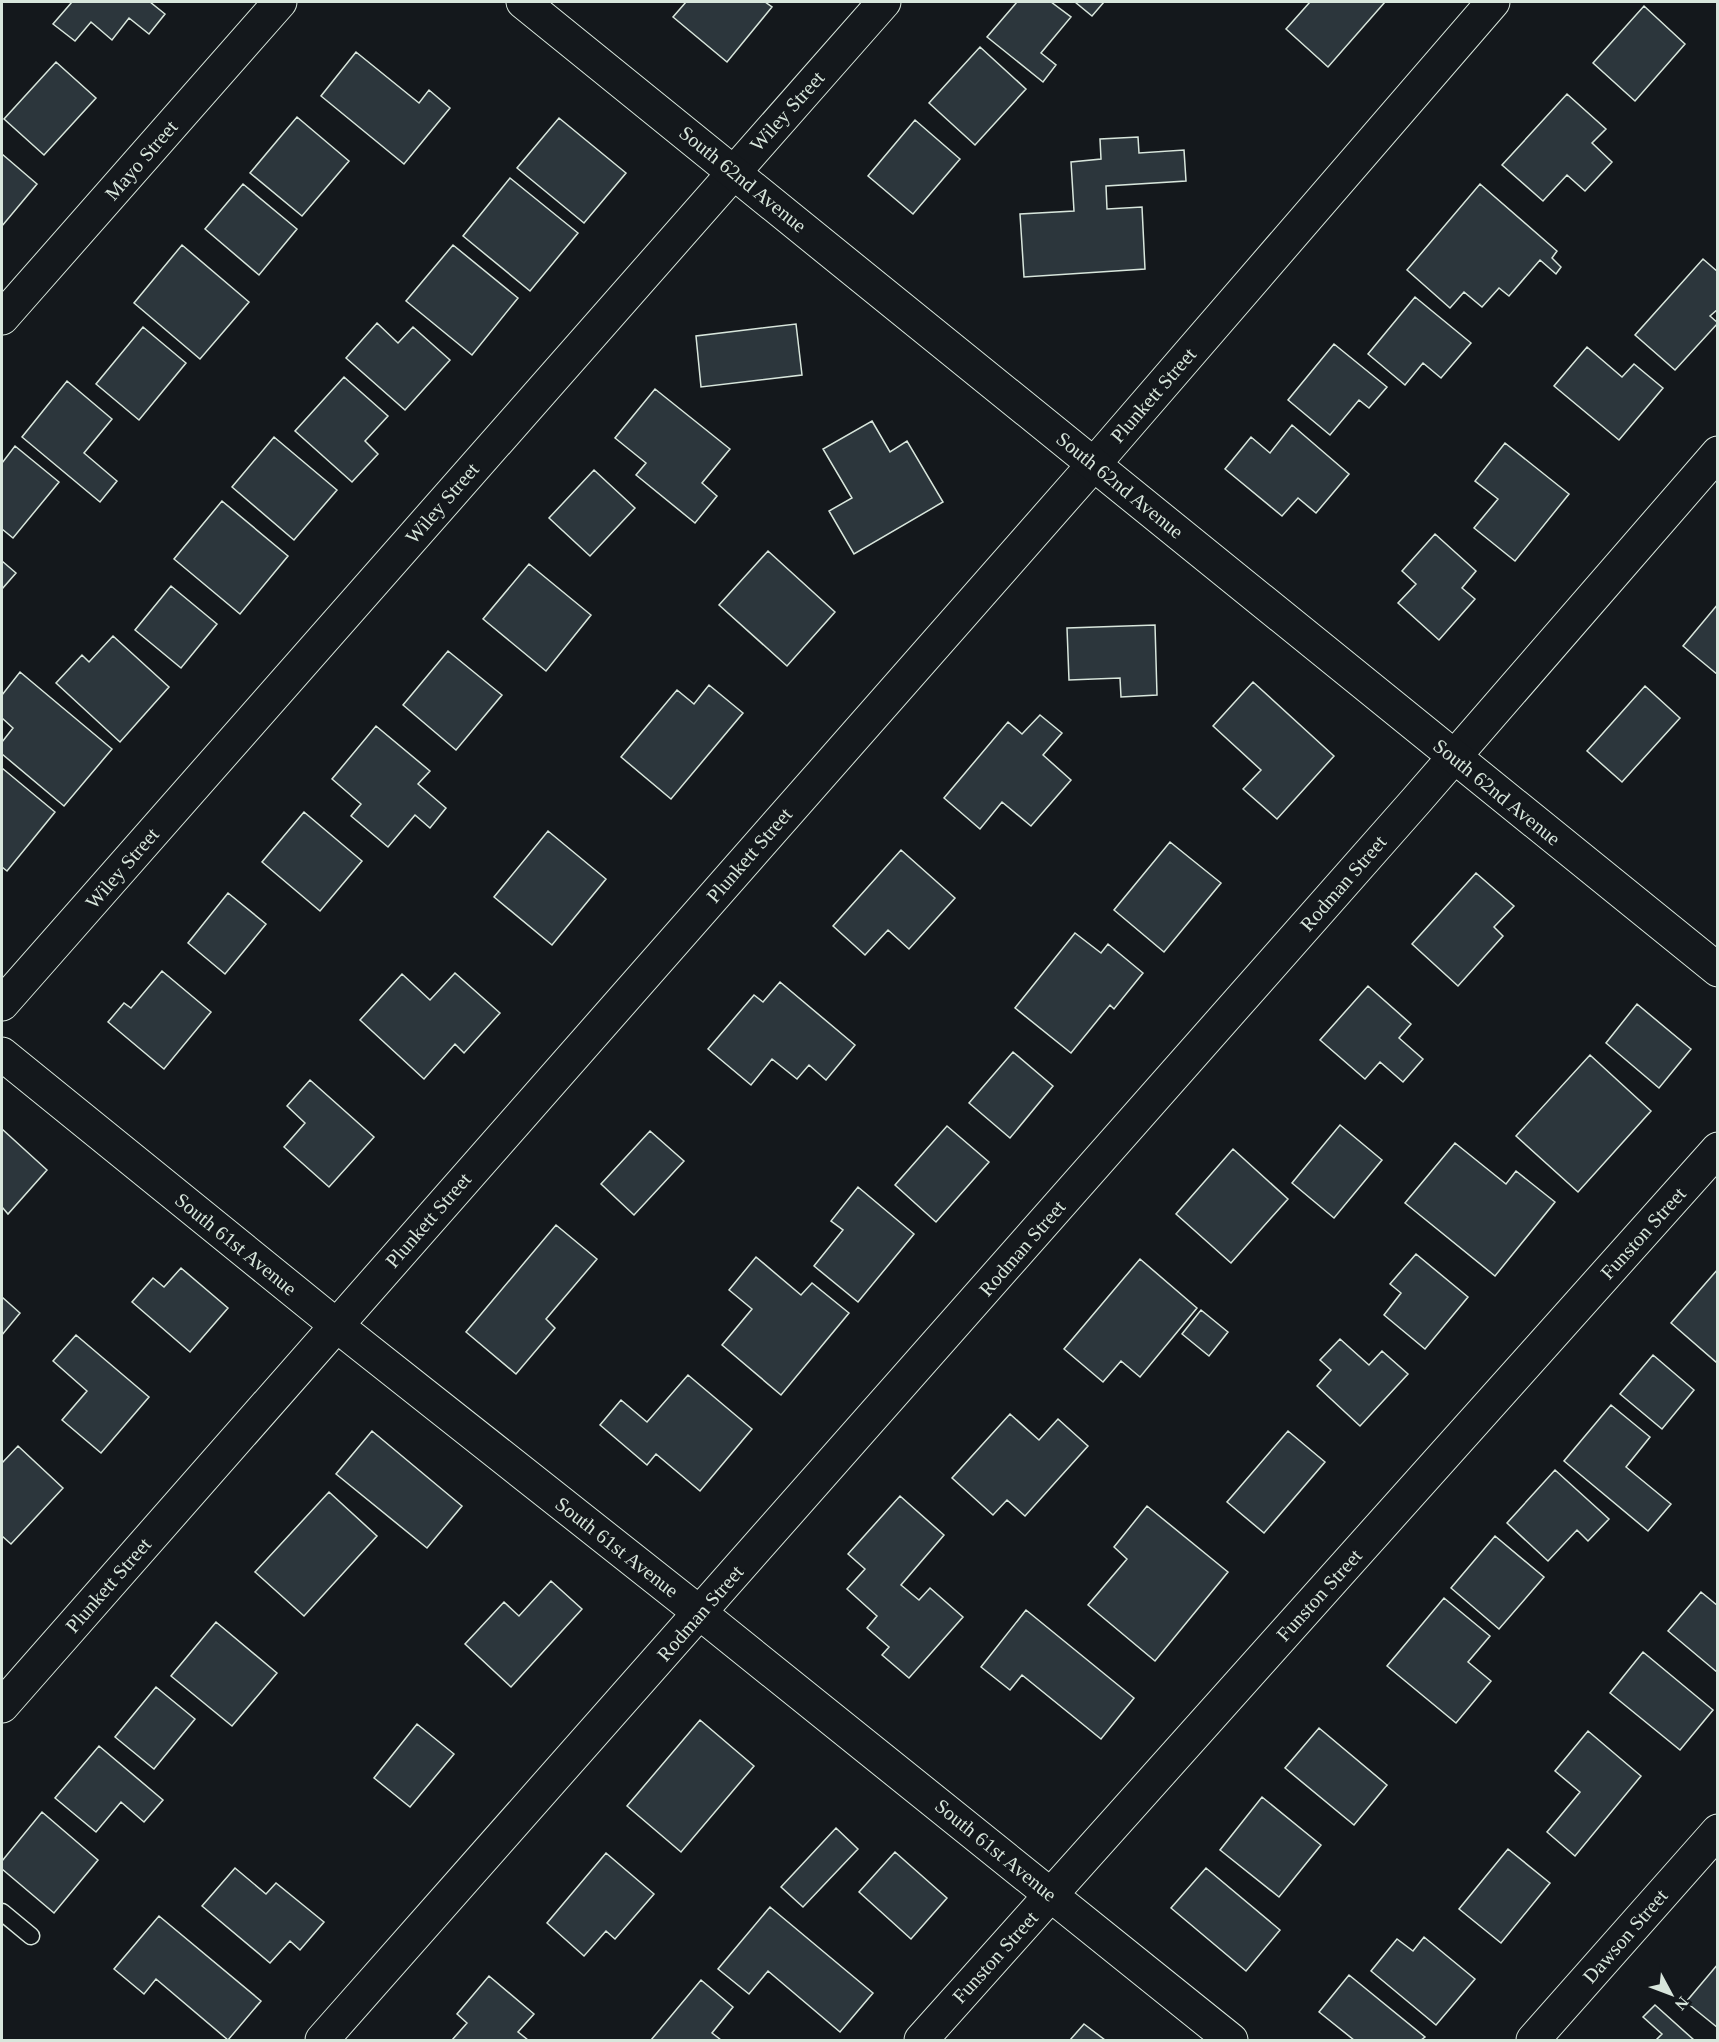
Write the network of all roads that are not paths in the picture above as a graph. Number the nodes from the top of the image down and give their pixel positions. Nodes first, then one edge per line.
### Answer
1 (280, 2) edge
2 (522, 2) edge
3 (884, 2) edge
4 (1493, 2) edge
5 (734, 171) junction
6 (2, 318) edge
7 (1718, 453) edge
8 (1094, 464) junction
9 (1454, 757) junction
10 (1718, 970) edge
11 (2, 1004) edge
12 (2, 1054) edge
13 (1718, 1149) edge
14 (336, 1325) junction
15 (700, 1613) junction
16 (2, 1706) edge
17 (1718, 1831) edge
18 (1051, 1894) junction
19 (2, 1912) edge
20 (31, 1936) dead end
21 (322, 2040) edge
22 (921, 2040) edge
23 (1232, 2040) edge
24 (1533, 2040) edge

1 - 6 street, Mayo Street
2 - 5 street, South 62nd Avenue
3 - 5 street, Wiley Street
4 - 8 street, Plunkett Street
5 - 8 street, South 62nd Avenue
5 - 11 street, Wiley Street
7 - 9 street, Rodman Street
8 - 9 street, South 62nd Avenue
8 - 14 street, Plunkett Street
9 - 10 street, South 62nd Avenue
9 - 15 street, Rodman Street
12 - 14 street, South 61st Avenue
13 - 18 street, Funston Street
14 - 15 street, South 61st Avenue
14 - 16 street, Plunkett Street
15 - 18 street, South 61st Avenue
15 - 21 street, Rodman Street
17 - 24 street, Dawson Street
18 - 22 street, Funston Street
18 - 23 street, South 61st Avenue
19 - 20 lane

